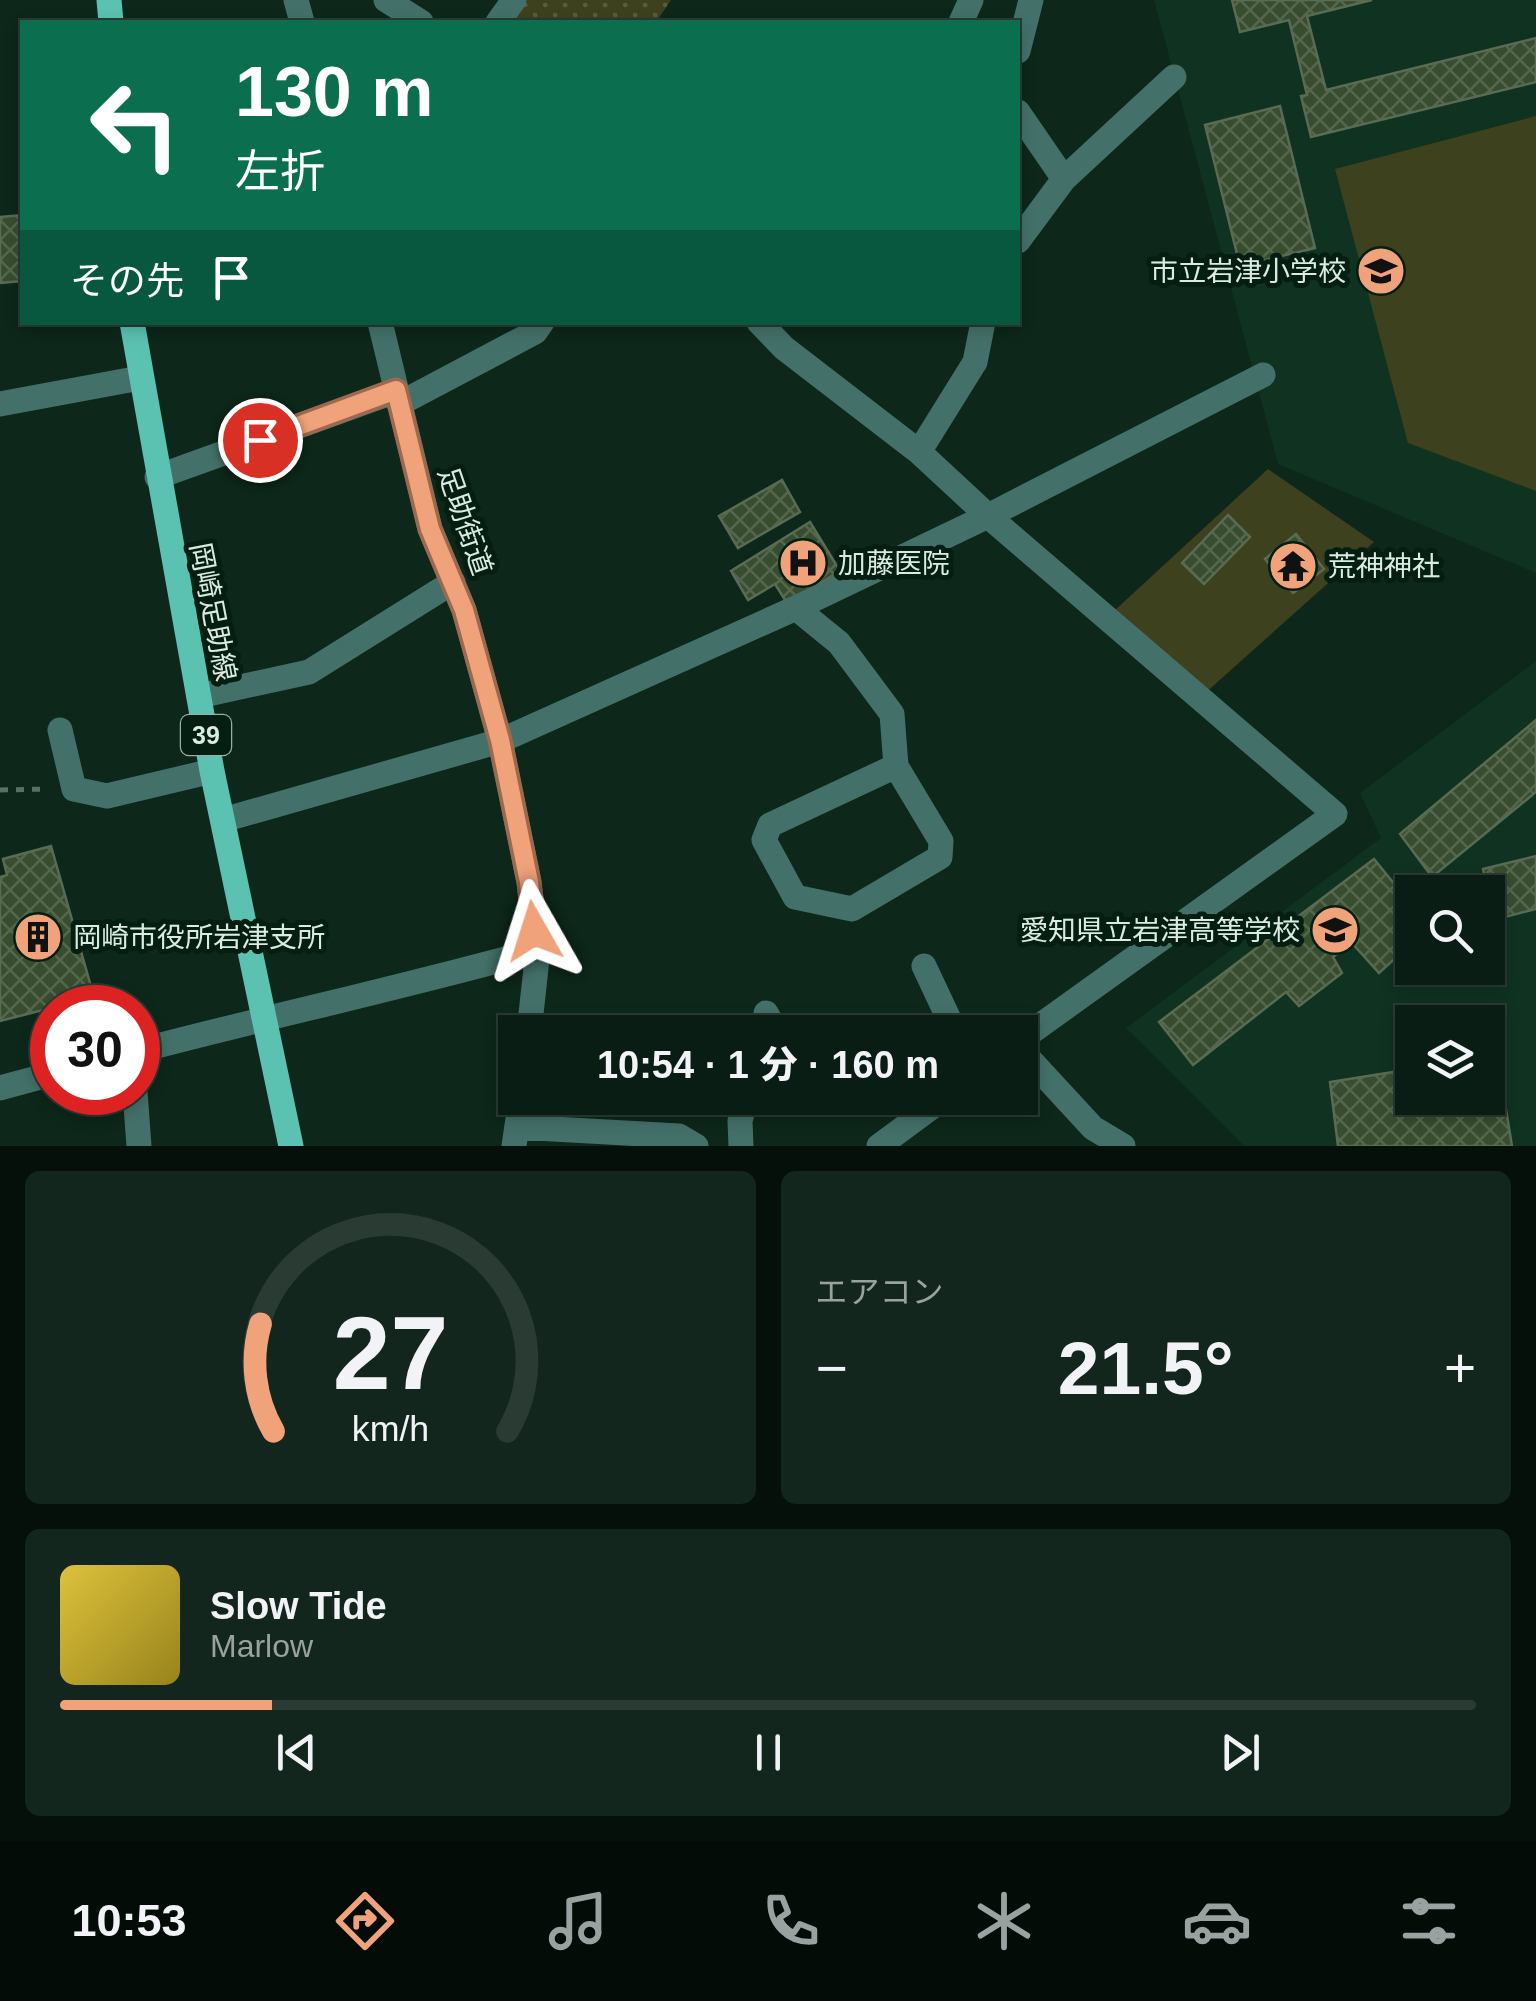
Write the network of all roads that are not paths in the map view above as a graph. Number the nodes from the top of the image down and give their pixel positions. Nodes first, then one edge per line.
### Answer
1 (386, 0) edge
2 (1031, 0) edge
3 (418, 20) edge
4 (1020, 42) edge
5 (1174, 77) dead end
6 (1020, 115) edge
7 (1064, 179) junction
8 (1020, 238) edge
9 (132, 325) edge
10 (381, 325) edge
11 (540, 325) edge
12 (762, 325) edge
13 (981, 325) edge
14 (1263, 375) dead end
15 (140, 378) junction
16 (398, 398) junction
17 (0, 404) edge
18 (919, 452) junction
19 (157, 477) junction
20 (988, 516) junction
21 (453, 582) junction
22 (796, 608) junction
23 (198, 696) junction
24 (60, 730) dead end
25 (500, 740) junction
26 (896, 766) junction
27 (212, 771) junction
28 (224, 820) junction
29 (538, 950) junction
30 (924, 966) dead end
31 (531, 1015) edge
32 (947, 1015) edge
33 (265, 1018) junction
34 (1038, 1027) edge
35 (160, 1045) edge
36 (1038, 1068) edge
37 (30, 1080) edge
38 (0, 1088) edge
39 (136, 1115) edge
40 (742, 1115) edge
41 (921, 1115) edge
42 (516, 1136) edge
43 (687, 1141) edge
44 (139, 1146) edge
45 (290, 1146) edge
46 (741, 1146) edge
47 (879, 1146) edge
48 (1123, 1146) edge

1 - 3 street
2 - 4 street
5 - 7 street
6 - 7 street
7 - 8 street
9 - 15 main road, 岡崎足助線 / 39
10 - 16 street, 足助街道
11 - 16 street
12 - 18 street
13 - 18 street
14 - 20 street
15 - 17 street
15 - 19 main road, 岡崎足助線 / 39
16 - 19 street
16 - 21 street, 足助街道
18 - 20 street
19 - 23 main road, 岡崎足助線 / 39
20 - 22 street
20 - 34 street
21 - 23 street
21 - 25 street, 足助街道
22 - 25 street
22 - 26 street
23 - 27 main road, 岡崎足助線 / 39
24 - 27 street
25 - 28 street
25 - 29 street, 足助街道
26 - 26 street
27 - 28 main road, 岡崎足助線 / 39
28 - 33 main road, 岡崎足助線 / 39
29 - 31 street, 足助街道
29 - 33 street
30 - 32 street
33 - 35 street
33 - 45 main road, 岡崎足助線 / 39
36 - 48 street
37 - 38 street
39 - 44 street
40 - 46 street
41 - 47 street
42 - 43 street

